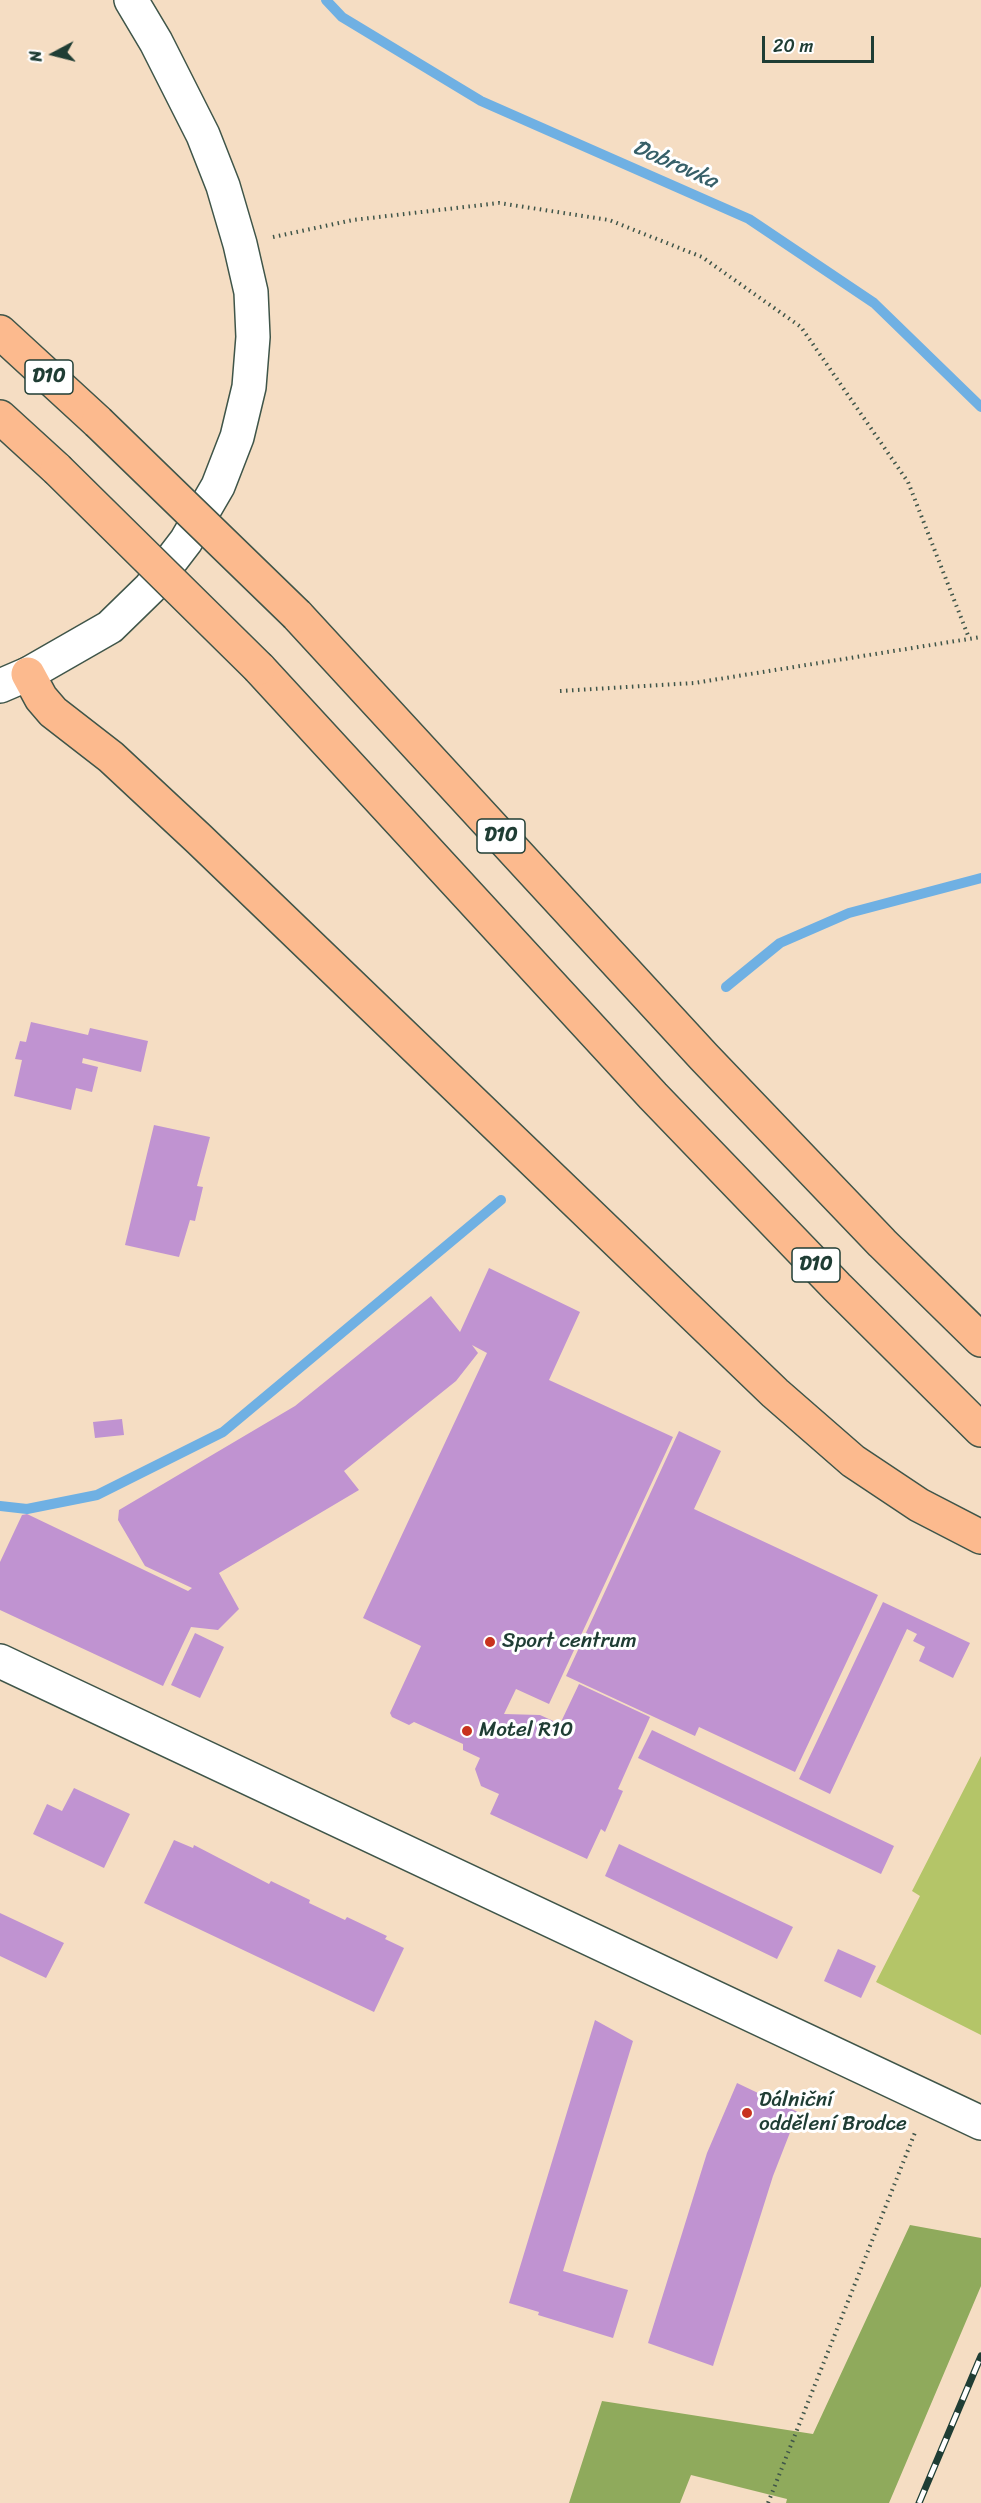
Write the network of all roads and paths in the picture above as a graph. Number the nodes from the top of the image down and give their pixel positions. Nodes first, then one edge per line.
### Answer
1 (131, 0) edge
2 (240, 244) junction
3 (0, 332) edge
4 (0, 417) edge
5 (981, 637) edge
6 (969, 639) junction
7 (14, 680) edge
8 (560, 691) dead end
9 (981, 1340) edge
10 (981, 1430) edge
11 (981, 1537) edge
12 (0, 1661) edge
13 (928, 2098) junction
14 (981, 2123) edge
15 (768, 2503) edge

1 - 2 street
2 - 6 path
2 - 7 street
3 - 9 highway, D10, bridge
4 - 10 highway, D10, bridge
5 - 6 path
6 - 8 path
7 - 11 highway
12 - 13 street
13 - 14 street
13 - 15 path

